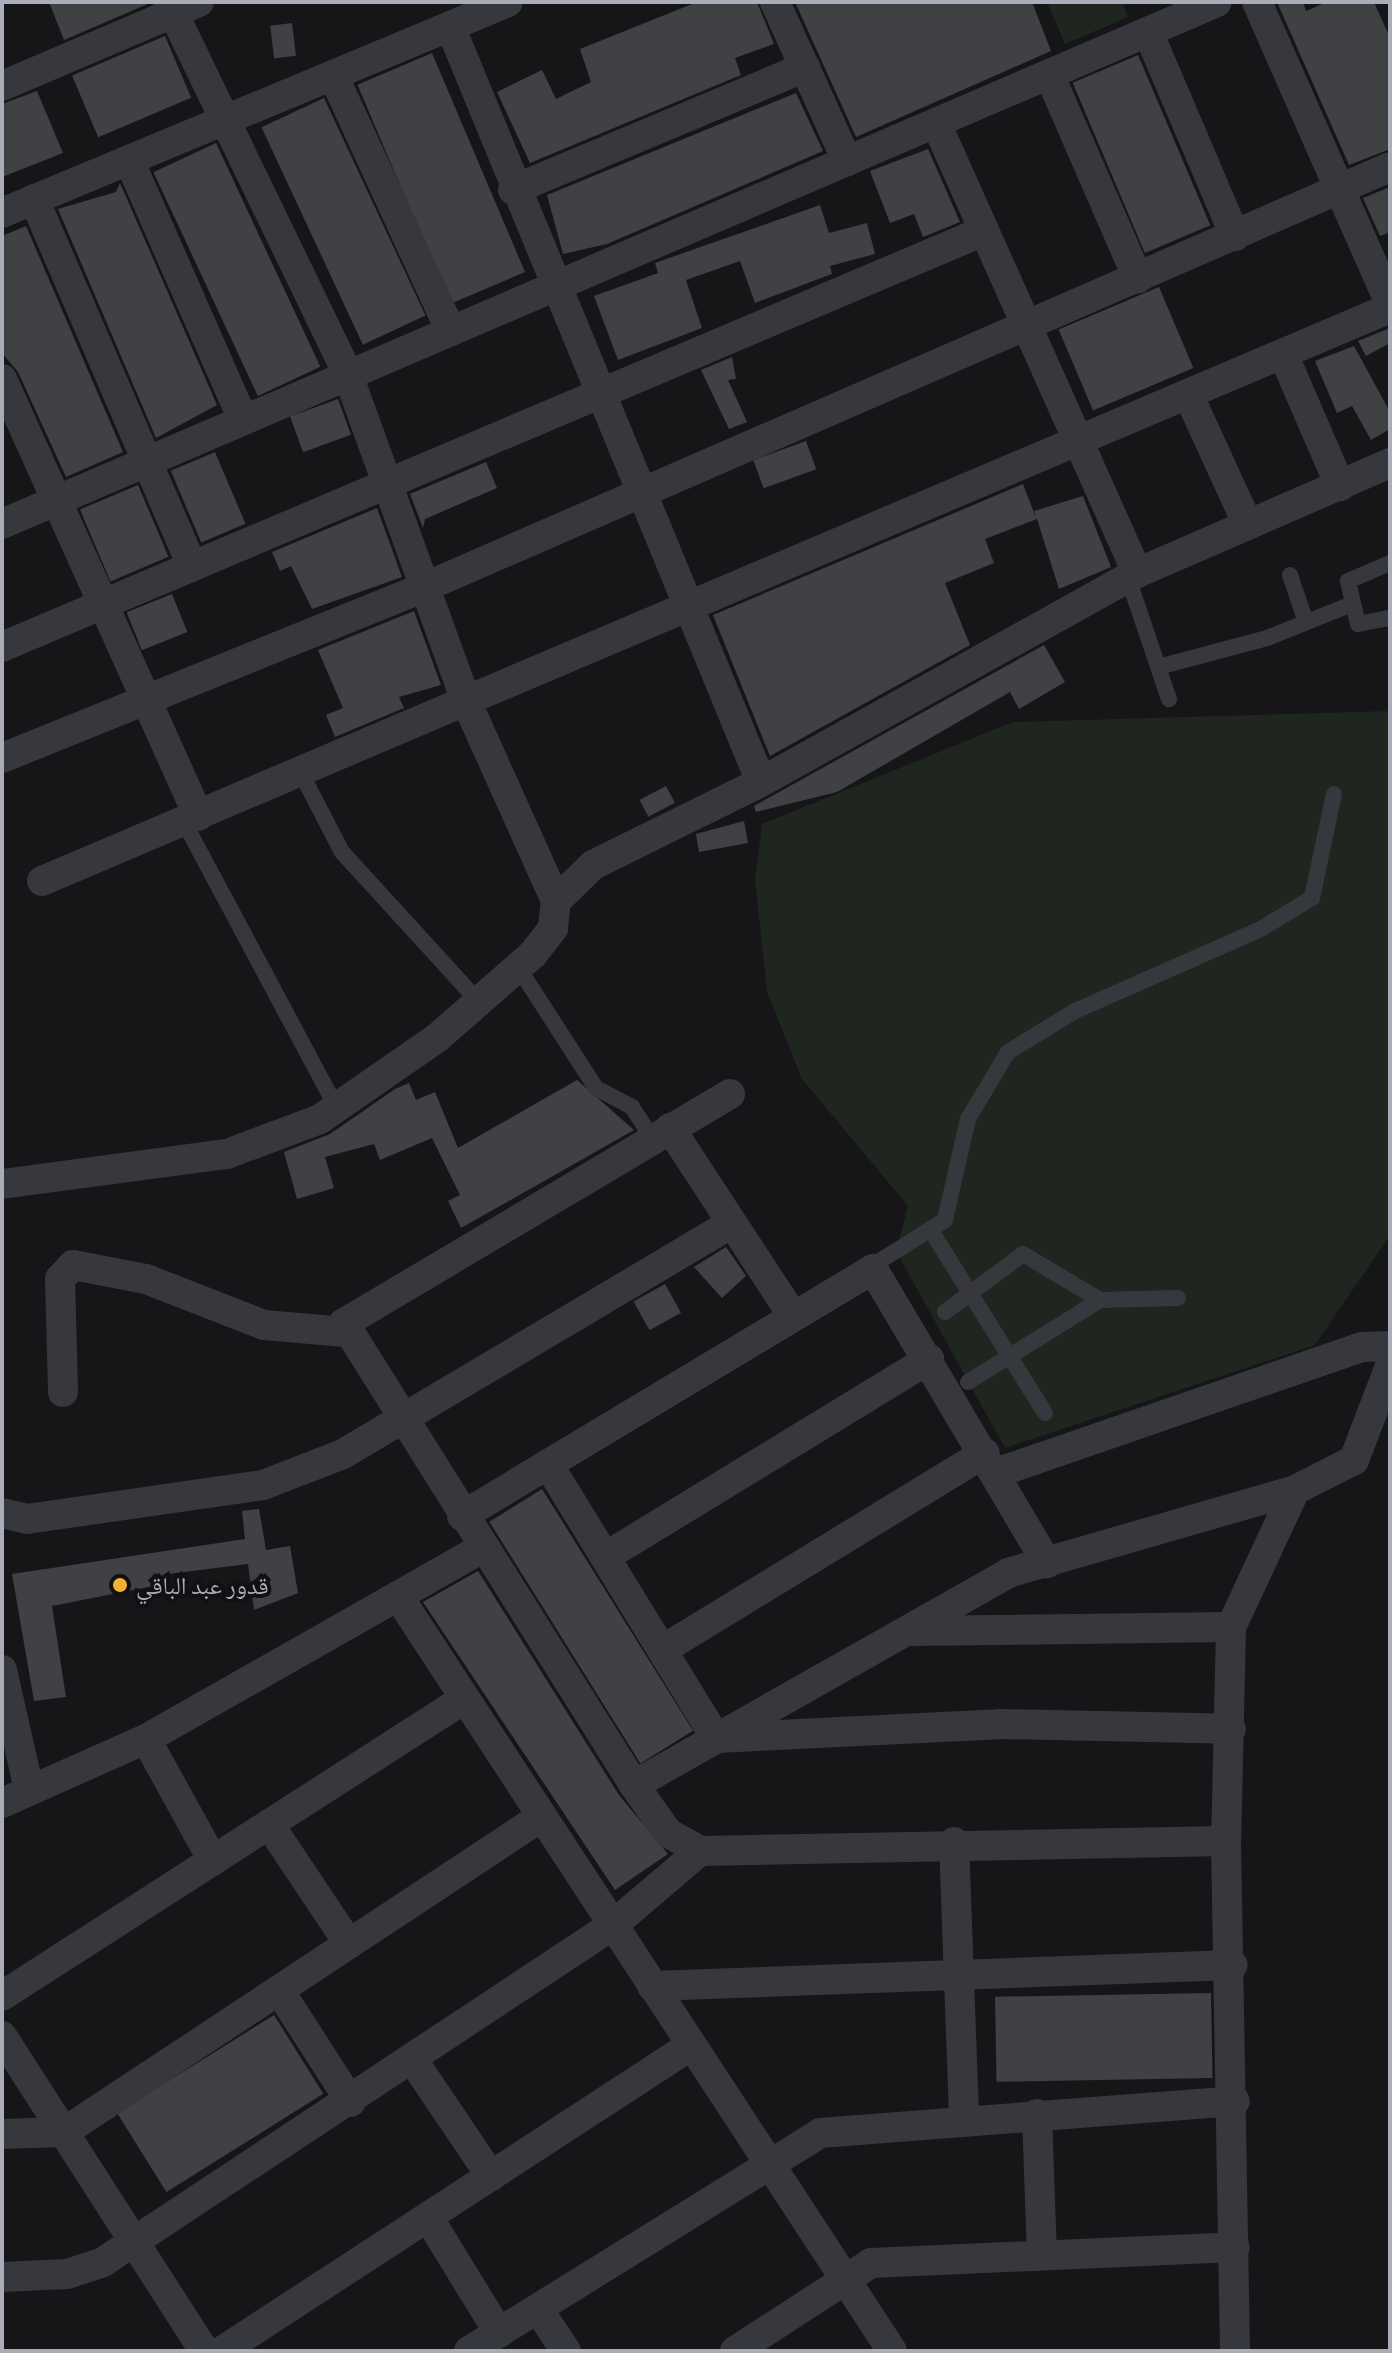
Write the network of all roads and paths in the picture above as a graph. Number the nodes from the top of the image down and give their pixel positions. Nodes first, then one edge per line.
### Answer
1 (508, 2) edge
2 (775, 2) edge
3 (1217, 2) edge
4 (1257, 2) edge
5 (180, 6) edge
6 (450, 26) junction
7 (1148, 32) junction
8 (805, 67) junction
9 (1049, 74) junction
10 (333, 75) junction
11 (2, 86) edge
12 (227, 119) junction
13 (936, 123) junction
14 (129, 160) junction
15 (847, 161) junction
16 (1390, 167) edge
17 (513, 190) junction
18 (1340, 190) junction
19 (34, 199) junction
20 (2, 213) edge
21 (984, 231) junction
22 (1235, 236) junction
23 (1138, 279) junction
24 (553, 287) junction
25 (1390, 306) edge
26 (1028, 328) junction
27 (451, 331) junction
28 (1283, 354) junction
29 (348, 375) junction
30 (2, 379) edge
31 (598, 394) junction
32 (1188, 394) junction
33 (243, 420) junction
34 (1078, 441) junction
35 (147, 461) junction
36 (1390, 463) edge
37 (390, 482) junction
38 (1340, 486) junction
39 (641, 494) junction
40 (57, 500) junction
41 (2, 524) edge
42 (1248, 525) junction
43 (1390, 563) edge
44 (192, 566) junction
45 (1132, 575) junction
46 (1290, 575) dead end
47 (425, 587) junction
48 (103, 604) junction
49 (1352, 604) junction
50 (687, 609) junction
51 (1390, 618) edge
52 (1306, 622) junction
53 (2, 647) edge
54 (1162, 666) junction
55 (146, 699) junction
56 (1169, 699) dead end
57 (467, 703) junction
58 (2, 758) edge
59 (301, 773) junction
60 (761, 782) junction
61 (1334, 794) dead end
62 (191, 819) junction
63 (42, 881) dead end
64 (556, 901) junction
65 (518, 967) junction
66 (479, 1002) junction
67 (730, 1094) dead end
68 (337, 1108) junction
69 (661, 1133) junction
70 (2, 1184) edge
71 (732, 1223) junction
72 (930, 1229) junction
73 (866, 1269) junction
74 (969, 1292) junction
75 (1178, 1298) dead end
76 (1100, 1300) junction
77 (945, 1312) dead end
78 (793, 1316) junction
79 (346, 1332) junction
80 (1390, 1346) edge
81 (1008, 1355) junction
82 (929, 1359) junction
83 (1390, 1366) edge
84 (968, 1382) dead end
85 (63, 1392) dead end
86 (1045, 1413) dead end
87 (403, 1420) junction
88 (990, 1463) junction
89 (548, 1464) junction
90 (1295, 1490) junction
91 (2, 1513) edge
92 (462, 1516) junction
93 (482, 1548) junction
94 (605, 1557) junction
95 (1047, 1563) junction
96 (398, 1596) junction
97 (1231, 1627) junction
98 (906, 1631) junction
99 (662, 1650) junction
100 (2, 1670) edge
101 (464, 1699) junction
102 (1231, 1729) junction
103 (716, 1738) junction
104 (146, 1739) junction
105 (634, 1785) junction
106 (29, 1790) junction
107 (2, 1803) edge
108 (541, 1817) junction
109 (269, 1824) junction
110 (1226, 1841) junction
111 (954, 1842) junction
112 (700, 1851) junction
113 (213, 1861) junction
114 (613, 1925) junction
115 (349, 1944) junction
116 (1233, 1965) junction
117 (956, 1976) junction
118 (652, 1986) junction
119 (279, 1990) junction
120 (2, 1996) edge
121 (2, 2036) edge
122 (690, 2046) junction
123 (414, 2062) junction
124 (1235, 2101) junction
125 (351, 2102) junction
126 (1037, 2114) junction
127 (964, 2118) junction
128 (64, 2132) junction
129 (2, 2134) edge
130 (768, 2165) junction
131 (491, 2176) junction
132 (428, 2217) junction
133 (133, 2240) junction
134 (1235, 2247) junction
135 (1042, 2254) junction
136 (2, 2277) edge
137 (845, 2280) junction
138 (538, 2309) junction
139 (499, 2333) junction
140 (204, 2351) edge
141 (222, 2351) edge
142 (469, 2351) edge
143 (566, 2351) edge
144 (735, 2351) edge
145 (892, 2351) edge
146 (1235, 2351) edge

1 - 6 street
2 - 8 street
3 - 7 street
4 - 18 street
5 - 11 street
5 - 12 street
6 - 10 street
6 - 17 street
7 - 9 street
7 - 22 street
8 - 15 street
8 - 17 street
9 - 13 street
9 - 23 street
10 - 12 street
10 - 27 street
12 - 14 street
12 - 29 street
13 - 15 street
13 - 21 street
14 - 19 street
14 - 33 street
15 - 24 street
16 - 18 street
17 - 24 street
18 - 22 street
18 - 25 street
19 - 20 street
19 - 35 street
21 - 26 street
21 - 31 street
22 - 23 street
23 - 26 street
24 - 27 street
24 - 31 street
25 - 28 street
26 - 34 street
26 - 39 street
27 - 29 street
28 - 32 street
28 - 38 street
29 - 33 street
29 - 37 street
30 - 40 street
31 - 37 street
31 - 39 street
32 - 34 street
32 - 42 street
33 - 35 street
34 - 45 street
34 - 50 street
35 - 40 street
35 - 44 street
36 - 38 street
37 - 44 street
37 - 47 street
38 - 42 street
39 - 47 street
39 - 50 street
40 - 41 street
40 - 48 street
42 - 45 street
43 - 49 lane
44 - 48 street
45 - 54 lane
45 - 60 street
46 - 52 lane
47 - 55 street
47 - 57 street
48 - 53 street
48 - 55 street
49 - 51 lane
49 - 52 lane
50 - 57 street
50 - 60 street
52 - 54 lane
54 - 56 lane
55 - 58 street
55 - 62 street
57 - 59 street
57 - 64 street
59 - 62 street
59 - 66 lane
60 - 64 street
61 - 72 lane
62 - 63 street
62 - 68 lane
64 - 65 street
65 - 66 street
65 - 69 lane
66 - 68 street
67 - 69 street
68 - 70 street
69 - 71 street
69 - 79 street
71 - 78 street
71 - 87 street
72 - 73 lane
72 - 74 lane
73 - 78 street
73 - 82 street
74 - 76 lane
74 - 77 lane
74 - 81 lane
75 - 76 lane
76 - 81 lane
78 - 89 street
79 - 85 street
79 - 87 street
80 - 88 street
81 - 84 lane
81 - 86 lane
82 - 88 street
82 - 94 street
83 - 90 street
87 - 91 street
87 - 92 street
88 - 95 street
88 - 99 street
89 - 92 street
89 - 94 street
90 - 95 street
90 - 97 street
92 - 93 street
93 - 96 street
93 - 105 street
94 - 99 street
95 - 98 street
96 - 101 street
96 - 104 street
97 - 98 street
97 - 102 street
98 - 103 street
99 - 103 street
100 - 106 street
101 - 108 street
101 - 109 street
102 - 103 street
102 - 110 street
103 - 105 street
104 - 106 street
104 - 113 street
105 - 112 street
106 - 107 street
108 - 114 street
108 - 115 street
109 - 113 street
109 - 115 street
110 - 111 street
110 - 116 street
111 - 112 street
111 - 117 street
112 - 114 street
113 - 120 street
114 - 118 street
114 - 123 street
115 - 119 street
116 - 117 street
116 - 124 street
117 - 118 street
117 - 127 street
118 - 122 street
119 - 125 street
119 - 128 street
121 - 128 street
122 - 130 street
122 - 131 street
123 - 125 street
123 - 131 street
124 - 126 street
124 - 134 street
125 - 133 street
126 - 127 street
126 - 135 street
127 - 130 street
128 - 129 street
128 - 133 street
130 - 137 street
130 - 138 street
131 - 132 street
132 - 139 street
132 - 141 street
133 - 136 street
133 - 140 street
134 - 135 street
134 - 146 street
135 - 137 street
137 - 144 street
137 - 145 street
138 - 139 street
138 - 143 street
139 - 142 street

